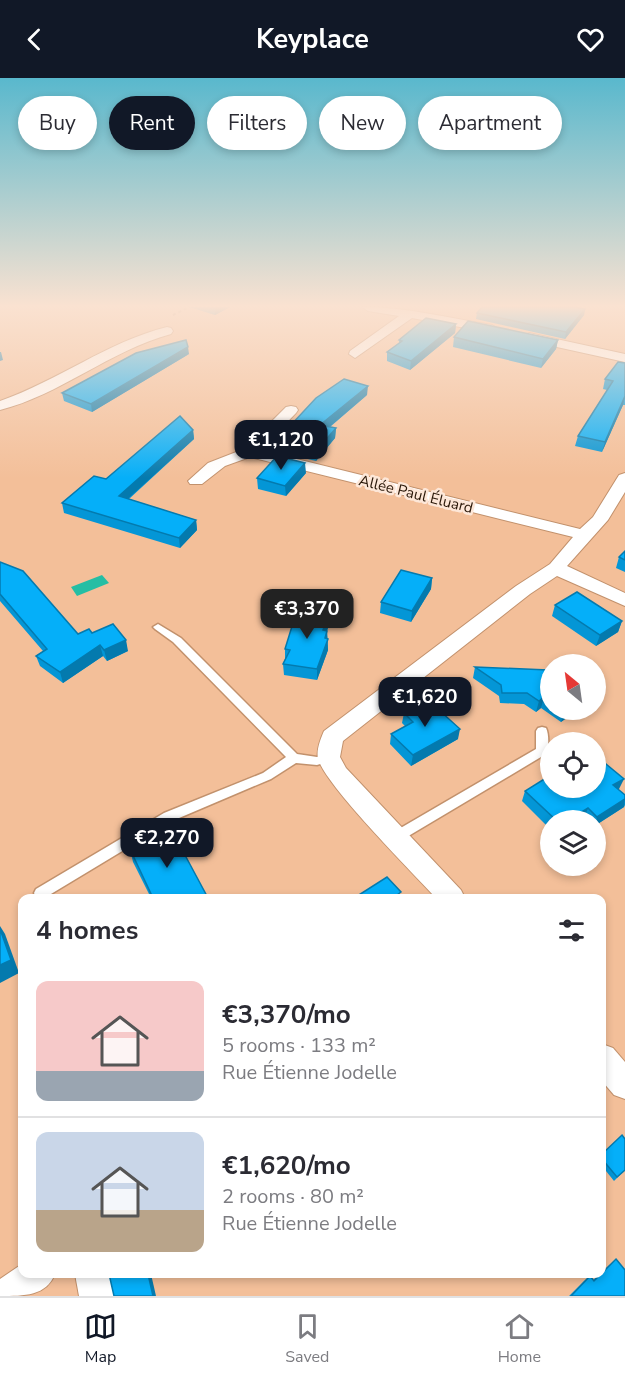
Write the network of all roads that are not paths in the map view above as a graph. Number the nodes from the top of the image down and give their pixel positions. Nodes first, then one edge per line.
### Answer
1 (85, 364) edge
2 (0, 406) edge
3 (291, 410) dead end
4 (249, 452) junction
5 (625, 478) edge
6 (196, 481) dead end
7 (584, 535) junction
8 (556, 568) junction
9 (625, 600) edge
10 (158, 627) dead end
11 (542, 731) dead end
12 (329, 757) junction
13 (294, 758) junction
14 (396, 837) junction
15 (41, 893) dead end
16 (448, 894) edge
17 (606, 1063) edge
18 (625, 1084) edge
19 (32, 1278) edge
20 (94, 1278) edge
21 (7, 1296) edge
22 (97, 1296) edge

1 - 2 street
3 - 4 street
4 - 6 street
4 - 7 street, Allée Paul Éluard
5 - 7 street
7 - 8 street
8 - 9 street
8 - 12 street
10 - 13 lane
11 - 14 lane
12 - 13 lane
12 - 14 street
13 - 15 lane
14 - 16 street
17 - 18 street
19 - 21 street
20 - 22 street

